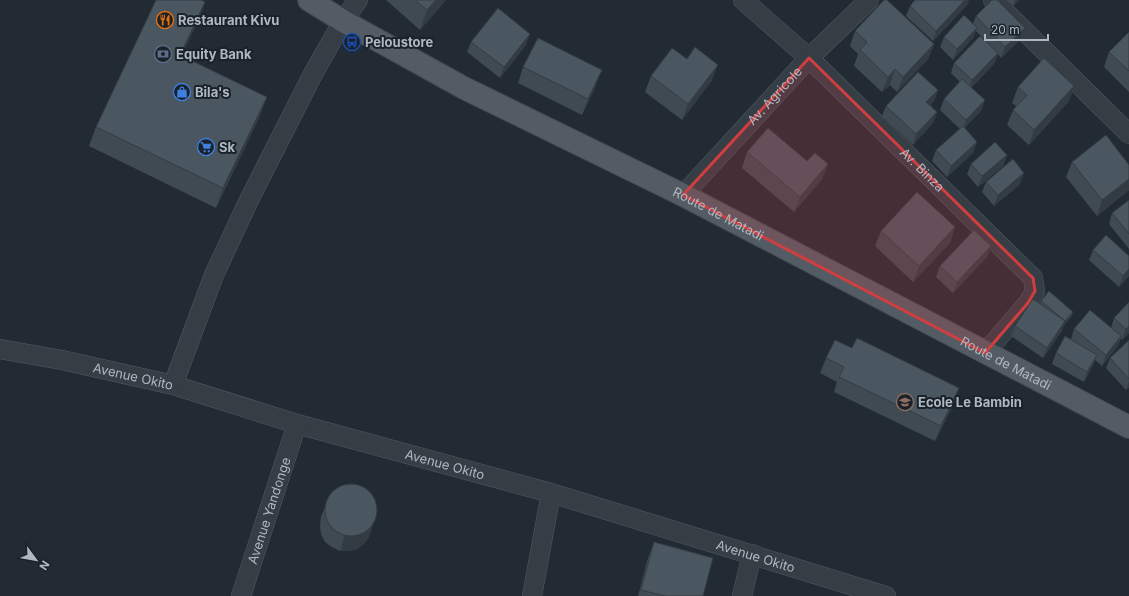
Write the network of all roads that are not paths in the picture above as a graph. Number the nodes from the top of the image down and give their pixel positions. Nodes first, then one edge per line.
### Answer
1 (309, 0) edge
2 (358, 0) edge
3 (743, 0) edge
4 (869, 0) edge
5 (993, 0) edge
6 (343, 21) junction
7 (809, 58) junction
8 (1129, 134) edge
9 (683, 195) junction
10 (0, 349) edge
11 (985, 352) junction
12 (173, 384) junction
13 (297, 424) junction
14 (1129, 427) edge
15 (551, 493) junction
16 (752, 554) junction
17 (241, 596) edge
18 (532, 596) edge
19 (742, 596) edge
20 (886, 596) edge

1 - 6 main road, Route de Matadi
2 - 6 street
3 - 7 street, Av. Binza
4 - 7 street, Av. Agricole
5 - 8 street
6 - 9 main road, Route de Matadi
6 - 12 street
7 - 9 street, Av. Agricole
7 - 11 street, Av. Binza
9 - 11 main road, Route de Matadi
10 - 12 street, Avenue Okito
11 - 14 main road, Route de Matadi
12 - 13 street, Avenue Okito
13 - 15 street, Avenue Okito
13 - 17 street, Avenue Yandonge
15 - 16 street, Avenue Okito
15 - 18 street
16 - 19 street
16 - 20 street, Avenue Okito

